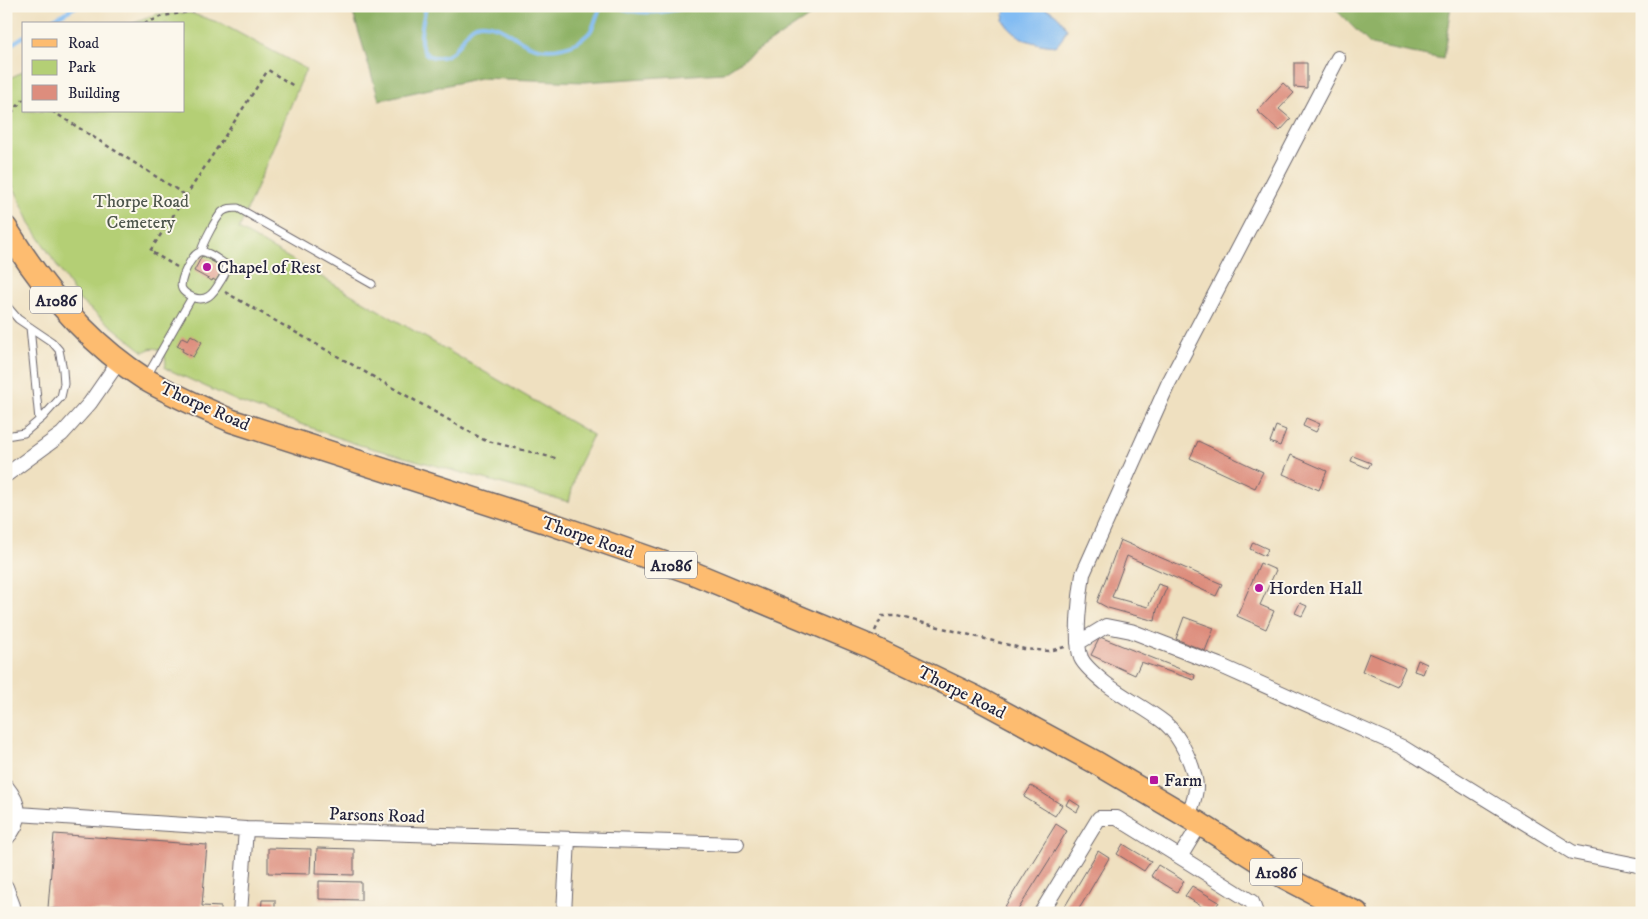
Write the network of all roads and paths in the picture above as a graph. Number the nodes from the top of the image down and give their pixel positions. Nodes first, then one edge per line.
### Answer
1 (194, 11) dead end
2 (148, 22) edge
3 (1338, 58) dead end
4 (294, 86) dead end
5 (22, 101) edge
6 (54, 112) edge
7 (6, 119) edge
8 (187, 196) junction
9 (6, 228) edge
10 (201, 251) junction
11 (185, 272) junction
12 (372, 284) dead end
13 (217, 288) junction
14 (192, 296) junction
15 (6, 305) edge
16 (30, 328) junction
17 (119, 361) junction
18 (146, 379) junction
19 (39, 420) junction
20 (6, 436) edge
21 (558, 459) dead end
22 (6, 475) edge
23 (1078, 643) junction
24 (869, 646) junction
25 (6, 786) edge
26 (18, 814) junction
27 (1194, 820) junction
28 (246, 829) junction
29 (6, 839) edge
30 (568, 839) junction
31 (736, 844) dead end
32 (1180, 857) junction
33 (1642, 866) edge
34 (6, 888) edge
35 (12, 913) edge
36 (240, 913) edge
37 (564, 913) edge
38 (1041, 913) edge
39 (1256, 913) edge
40 (1357, 913) edge

1 - 2 path
3 - 23 street
4 - 8 path
5 - 7 path
6 - 8 path
8 - 11 path
9 - 17 main road, Thorpe Road / A1086
10 - 11 lane
10 - 12 lane
10 - 13 lane
11 - 14 lane
13 - 14 lane
13 - 21 path
14 - 18 lane
15 - 16 lane
16 - 19 lane
16 - 19 lane
17 - 18 main road, Thorpe Road / A1086
17 - 22 street
18 - 24 main road, Thorpe Road / A1086
19 - 20 lane
23 - 24 path
23 - 27 street
23 - 33 street
24 - 27 main road, Thorpe Road / A1086
25 - 26 street
26 - 28 street, Parsons Road
26 - 29 street
27 - 32 street
27 - 40 main road, Thorpe Road / A1086
28 - 30 street, Parsons Road
28 - 36 street
30 - 31 street, Parsons Road
30 - 37 street
32 - 38 street
32 - 39 street
34 - 35 street

